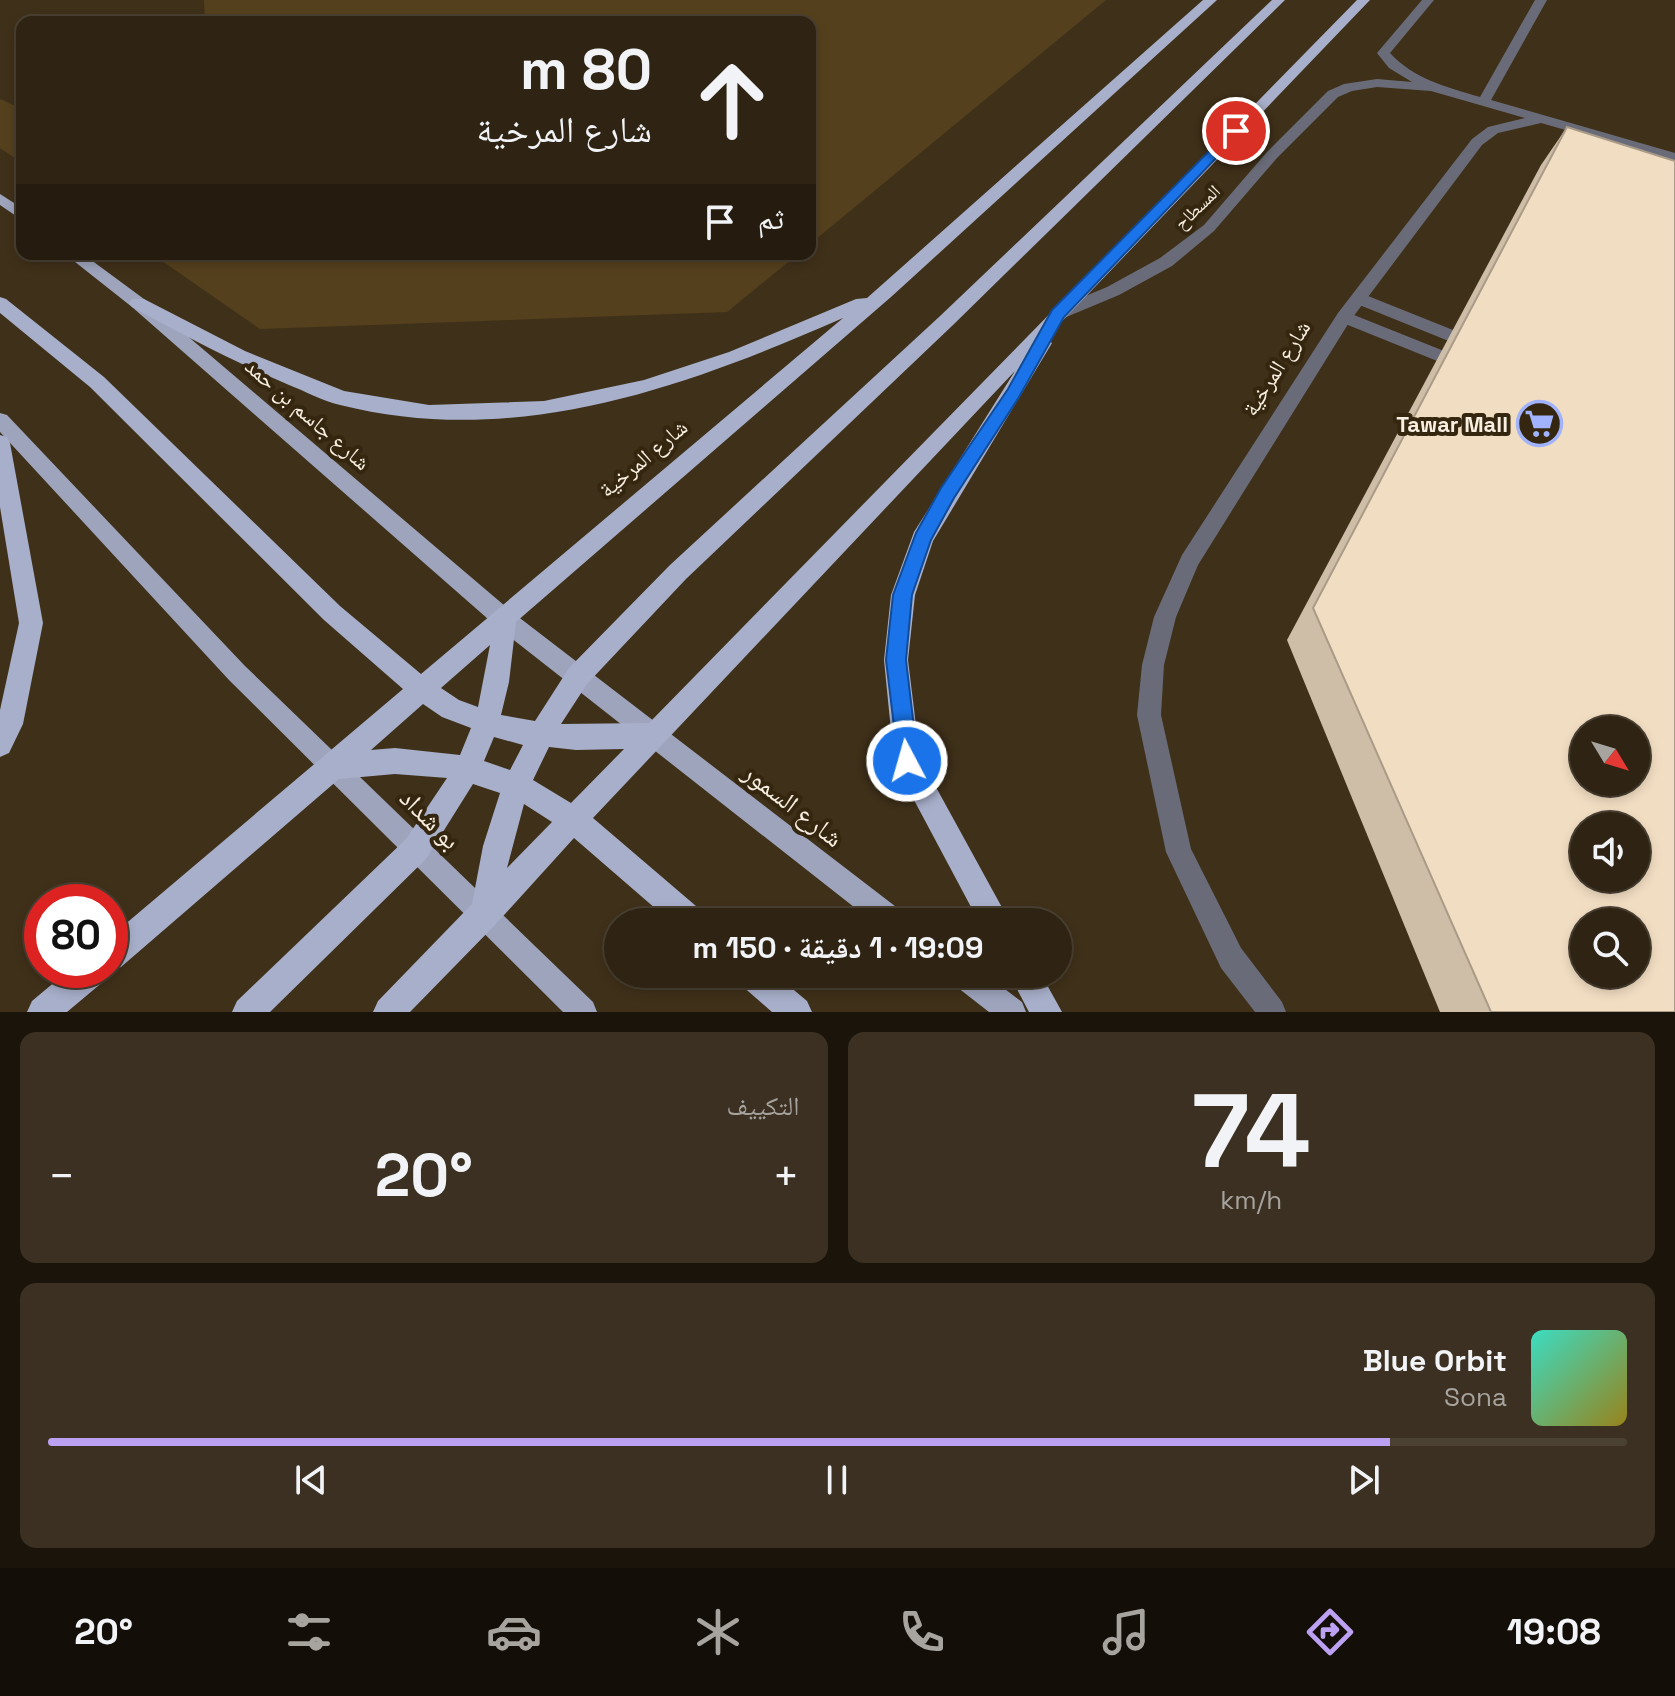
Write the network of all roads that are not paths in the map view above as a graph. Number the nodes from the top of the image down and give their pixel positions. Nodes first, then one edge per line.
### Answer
1 (1211, 0) edge
2 (1279, 0) edge
3 (1364, 0) edge
4 (1428, 0) edge
5 (1541, 0) edge
6 (1432, 87) junction
7 (1483, 103) junction
8 (1539, 119) junction
9 (1675, 157) edge
10 (1675, 168) edge
11 (0, 198) edge
12 (16, 210) edge
13 (81, 260) edge
14 (885, 293) junction
15 (1358, 298) junction
16 (0, 303) edge
17 (138, 303) junction
18 (1058, 314) junction
19 (1344, 317) junction
20 (0, 420) edge
21 (0, 443) edge
22 (504, 619) junction
23 (578, 676) junction
24 (421, 689) junction
25 (487, 724) junction
26 (540, 735) junction
27 (654, 735) junction
28 (0, 744) edge
29 (333, 766) junction
30 (469, 767) junction
31 (517, 784) junction
32 (575, 819) junction
33 (416, 849) junction
34 (677, 908) edge
35 (877, 908) edge
36 (987, 908) edge
37 (485, 915) junction
38 (128, 941) edge
39 (72, 988) edge
40 (768, 988) edge
41 (981, 988) edge
42 (1032, 988) edge
43 (43, 1012) edge
44 (248, 1012) edge
45 (389, 1012) edge
46 (583, 1012) edge
47 (796, 1012) edge
48 (1012, 1012) edge
49 (1046, 1012) edge
50 (1272, 1012) edge

1 - 14 highway, شارع المرخية
2 - 23 highway
3 - 18 highway
4 - 6 street, المسطاح
5 - 7 street
6 - 7 street, المسطاح
6 - 18 street, المسطاح
7 - 8 street, المسطاح
8 - 9 street, المسطاح
8 - 10 street, المسطاح
8 - 15 street, شارع المرخية
11 - 12 main road
13 - 17 main road, شارع جاسم بن حمد
14 - 17 highway
14 - 22 highway, شارع المرخية
15 - 19 street, شارع المرخية
15 - 19 street
16 - 24 highway
17 - 22 main road, شارع جاسم بن حمد
18 - 27 highway
18 - 36 highway
19 - 50 street, شارع المرخية
20 - 29 main road
21 - 28 highway
22 - 23 main road
22 - 24 highway, شارع المرخية
22 - 25 highway
23 - 26 highway
23 - 27 main road
24 - 25 highway
24 - 29 highway, شارع المرخية
25 - 26 highway
25 - 30 highway
26 - 27 highway
26 - 31 highway
27 - 32 highway
27 - 35 main road, شارع السمور
29 - 30 highway
29 - 33 main road, بو شداد
29 - 38 highway, شارع المرخية
30 - 31 highway
30 - 33 highway
31 - 32 highway
31 - 37 highway
32 - 34 highway
32 - 37 highway
33 - 37 main road, بو شداد
33 - 44 highway
37 - 45 highway
37 - 46 main road
39 - 43 highway
40 - 47 highway
41 - 48 main road
42 - 49 highway

